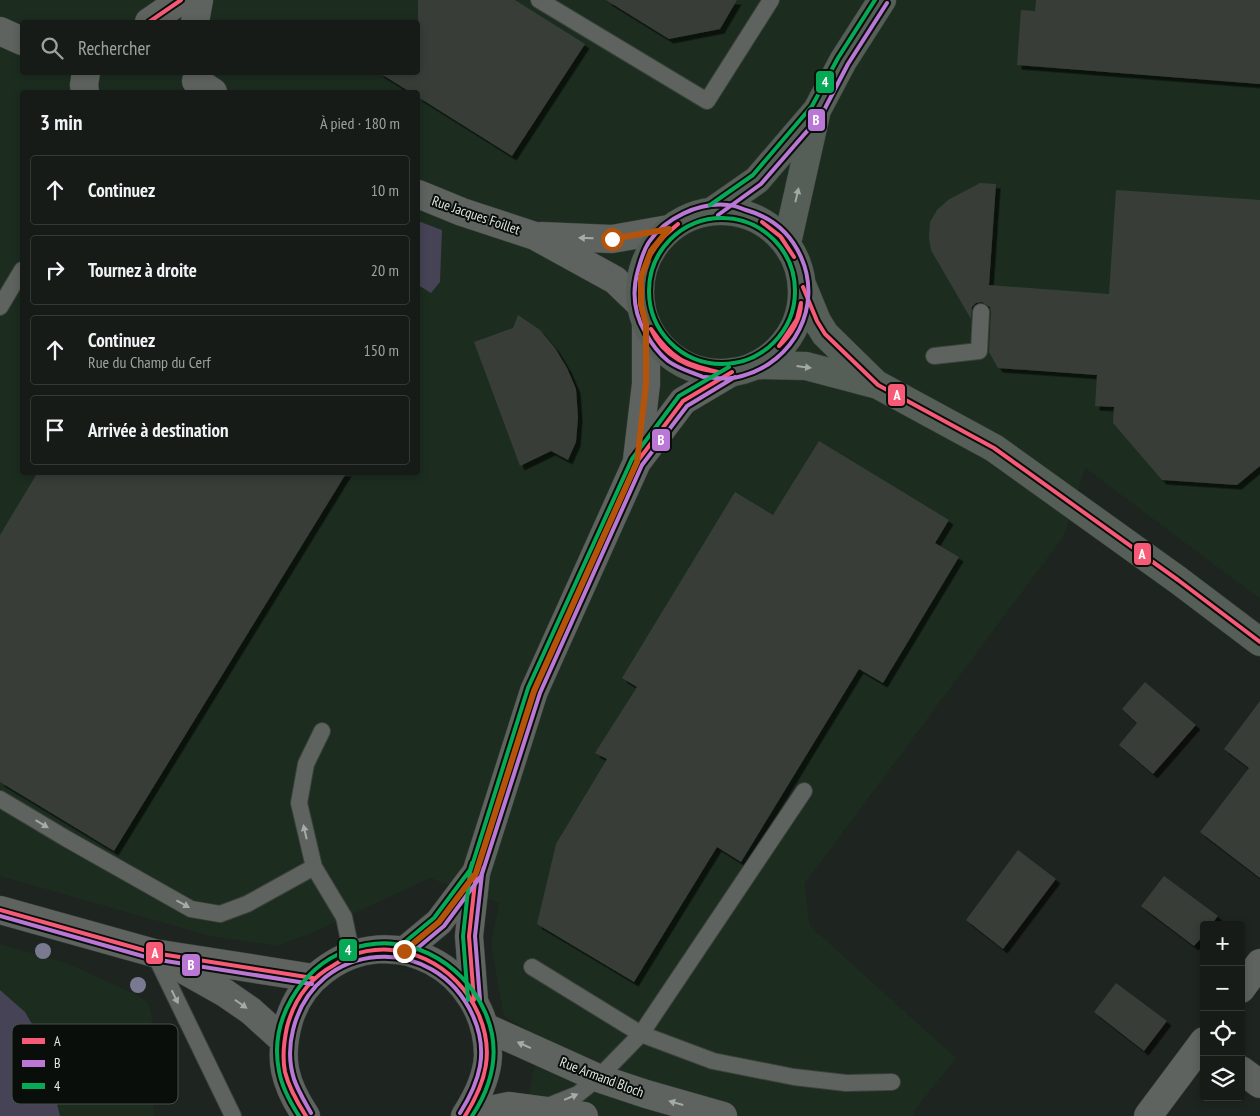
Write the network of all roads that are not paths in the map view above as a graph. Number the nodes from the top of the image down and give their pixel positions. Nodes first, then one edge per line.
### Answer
1 (181, 0) edge
2 (199, 0) edge
3 (539, 0) edge
4 (771, 0) edge
5 (882, 0) edge
6 (152, 20) edge
7 (195, 20) edge
8 (0, 31) edge
9 (20, 40) edge
10 (86, 75) edge
11 (85, 90) edge
12 (817, 110) junction
13 (420, 195) edge
14 (714, 210) junction
15 (669, 229) junction
16 (535, 236) junction
17 (787, 243) junction
18 (20, 273) edge
19 (803, 287) junction
20 (0, 307) edge
21 (981, 312) dead end
22 (644, 314) junction
23 (934, 356) dead end
24 (744, 369) junction
25 (878, 385) junction
26 (637, 462) junction
27 (1260, 642) edge
28 (322, 731) dead end
29 (804, 790) dead end
30 (0, 799) edge
31 (314, 868) junction
32 (476, 873) junction
33 (0, 910) edge
34 (404, 951) junction
35 (154, 953) junction
36 (352, 955) junction
37 (1260, 963) edge
38 (532, 967) dead end
39 (313, 978) junction
40 (1245, 984) edge
41 (474, 1000) junction
42 (485, 1027) junction
43 (641, 1034) junction
44 (284, 1040) junction
45 (1200, 1046) edge
46 (1245, 1073) edge
47 (598, 1078) junction
48 (892, 1082) dead end
49 (1260, 1084) edge
50 (540, 1109) junction
51 (233, 1116) edge
52 (306, 1116) edge
53 (465, 1116) edge
54 (584, 1116) edge
55 (723, 1116) edge
56 (1148, 1116) edge

1 - 6 street
2 - 7 street
3 - 4 lane
5 - 12 main road
8 - 9 street
10 - 11 street
12 - 14 main road
17 -> 12 main road
13 - 16 street, Rue Jacques Foillet
14 - 15 main road
14 - 17 main road
15 -> 16 street
15 - 22 main road
16 - 22 street
17 - 19 main road
18 - 20 lane
19 - 24 main road
19 - 25 main road
21 - 23 lane
22 - 24 main road
22 - 26 street
24 -> 25 main road
24 - 26 street
25 - 27 main road
26 - 32 street
31 -> 28 lane
29 - 43 lane
30 -> 31 lane
31 - 36 lane
32 - 34 street
32 - 41 street
33 - 35 street
34 - 36 street
34 - 41 street
35 - 39 street
35 -> 44 street
35 -> 51 lane
36 - 39 street
37 - 40 street
38 - 43 lane
39 - 44 street
41 - 42 street
47 -> 42 street, Rue Armand Bloch
42 - 53 street
43 - 47 lane
43 - 48 lane
44 - 52 street
45 - 56 street
46 - 49 street
50 -> 47 lane
55 -> 47 street, Rue Armand Bloch
50 - 53 street
50 - 54 street

